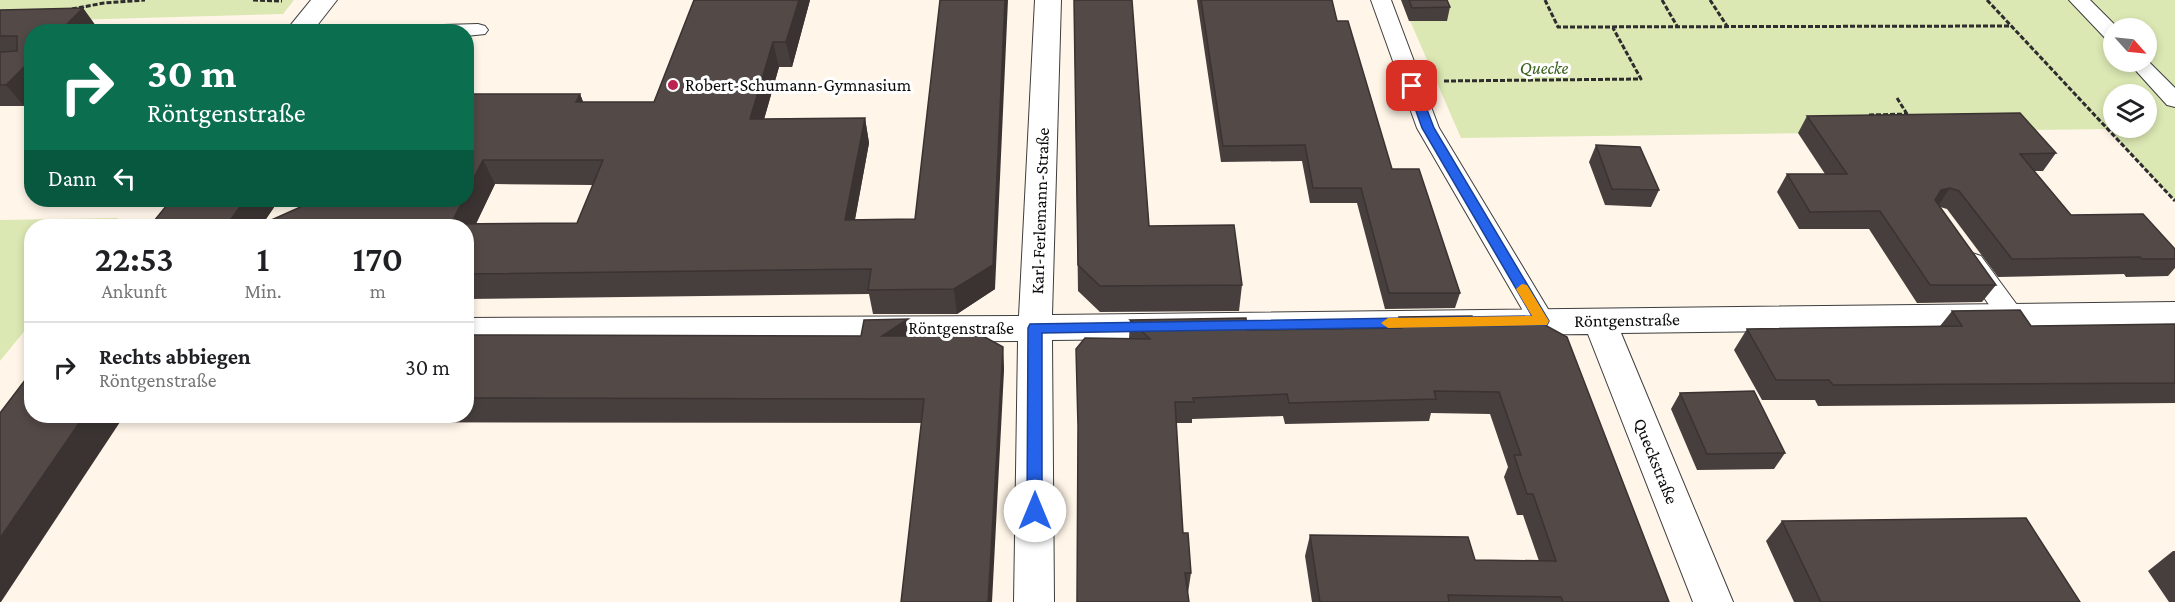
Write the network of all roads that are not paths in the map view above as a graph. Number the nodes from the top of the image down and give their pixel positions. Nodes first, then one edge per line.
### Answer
1 (324, 0) edge
2 (1048, 0) edge
3 (1381, 0) edge
4 (2079, 0) edge
5 (304, 24) edge
6 (2103, 25) edge
7 (474, 30) edge
8 (478, 30) dead end
9 (2148, 72) edge
10 (2175, 100) edge
11 (1956, 242) edge
12 (2175, 314) edge
13 (2011, 315) junction
14 (1599, 320) junction
15 (1542, 321) junction
16 (1035, 328) junction
17 (474, 331) edge
18 (1034, 602) edge
19 (1713, 602) edge

1 - 5 street
2 - 16 street, Karl-Ferlemann-Straße
3 - 15 lane
4 - 6 lane
7 - 8 lane
9 - 10 lane
11 - 13 lane
12 - 13 street, Röntgenstraße
13 - 14 street, Röntgenstraße
14 - 15 street, Röntgenstraße
14 - 19 street, Queckstraße
15 - 16 street, Röntgenstraße
16 - 17 street, Röntgenstraße
16 - 18 street, Karl-Ferlemann-Straße

